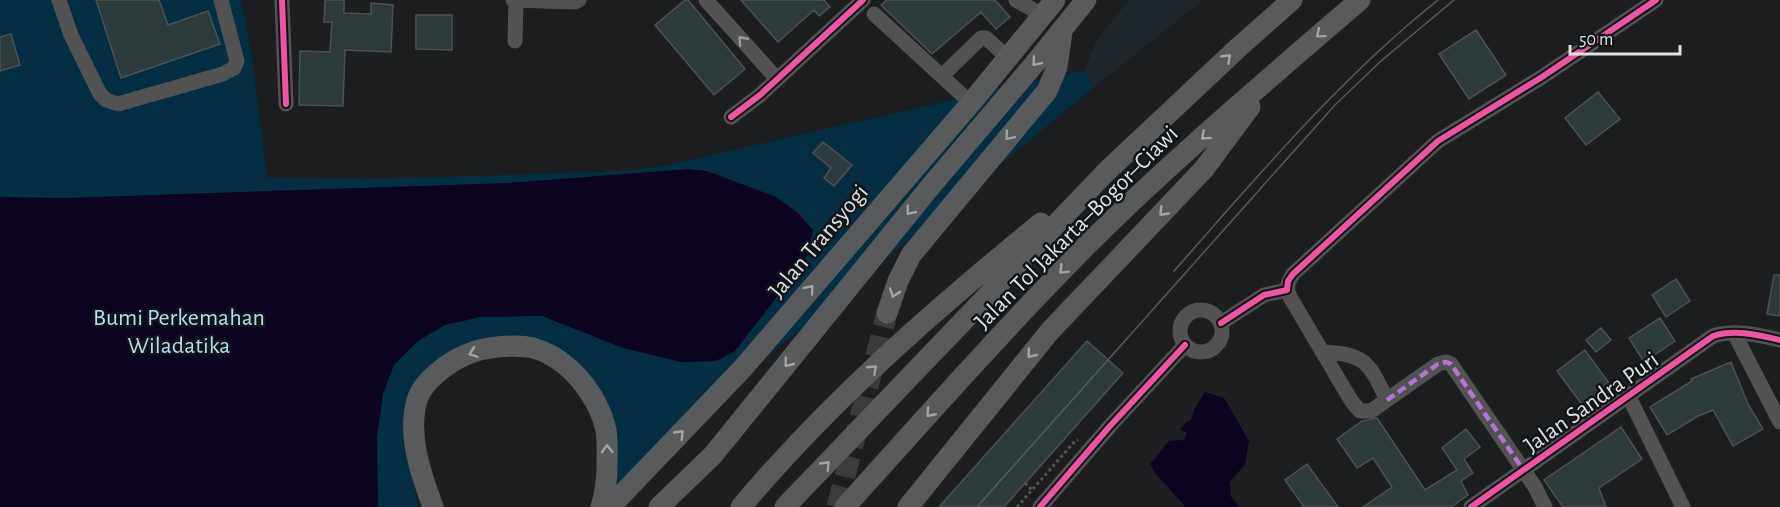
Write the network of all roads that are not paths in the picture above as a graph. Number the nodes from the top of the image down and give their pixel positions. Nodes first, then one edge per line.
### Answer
1 (59, 0) edge
2 (221, 0) edge
3 (282, 0) edge
4 (515, 0) edge
5 (579, 0) edge
6 (706, 0) edge
7 (863, 0) edge
8 (1016, 0) edge
9 (1086, 0) edge
10 (1292, 0) edge
11 (1360, 0) edge
12 (1656, 0) edge
13 (1049, 7) edge
14 (874, 14) dead end
15 (1062, 31) junction
16 (515, 41) dead end
17 (1008, 58) junction
18 (1280, 69) junction
19 (942, 76) junction
20 (777, 79) junction
21 (971, 103) junction
22 (286, 104) dead end
23 (731, 117) dead end
24 (1108, 170) junction
25 (911, 172) junction
26 (930, 187) junction
27 (1287, 290) junction
28 (887, 313) tunnel mouth
29 (1221, 323) junction
30 (1734, 333) junction
31 (1780, 340) edge
32 (1185, 345) junction
33 (1323, 352) junction
34 (1629, 397) junction
35 (1387, 400) junction
36 (1780, 422) edge
37 (1524, 471) junction
38 (667, 506) edge
39 (433, 507) edge
40 (601, 507) edge
41 (610, 507) edge
42 (741, 507) edge
43 (785, 507) edge
44 (845, 507) edge
45 (908, 507) edge
46 (1040, 507) edge
47 (1471, 507) edge
48 (1545, 507) edge
49 (1683, 507) edge

1 - 2 street
3 - 22 street
4 - 5 street
4 - 16 street
20 -> 6 street
7 - 20 street
8 - 13 street
9 - 15 highway
24 -> 10 highway, Jalan Tol Jakarta–Bogor–Ciawi
11 -> 18 highway, Jalan Tol Jakarta–Bogor–Ciawi
12 - 27 street
13 - 17 highway, Jalan Transyogi
14 - 19 street
15 -> 26 highway
15 -> 28 highway
17 - 19 street
17 - 21 highway, Jalan Transyogi
18 -> 44 highway, Jalan Tol Jakarta–Bogor–Ciawi
18 -> 45 highway
19 - 21 street
20 - 23 street
21 - 25 highway, Jalan Transyogi
42 -> 24 highway
43 -> 24 highway, Jalan Tol Jakarta–Bogor–Ciawi
25 - 26 highway
41 -> 25 highway, Jalan Transyogi
26 -> 38 highway
27 - 29 street
27 - 33 street
29 - 32 street
29 - 32 street
30 - 31 street
30 - 34 street, Jalan Sandra Puri
30 - 36 street
32 - 46 street
33 - 35 street
33 - 35 street
34 - 37 street, Jalan Sandra Puri
34 - 49 street
35 - 37 street
37 - 47 street, Jalan Sandra Puri
37 - 48 street
40 -> 39 highway

